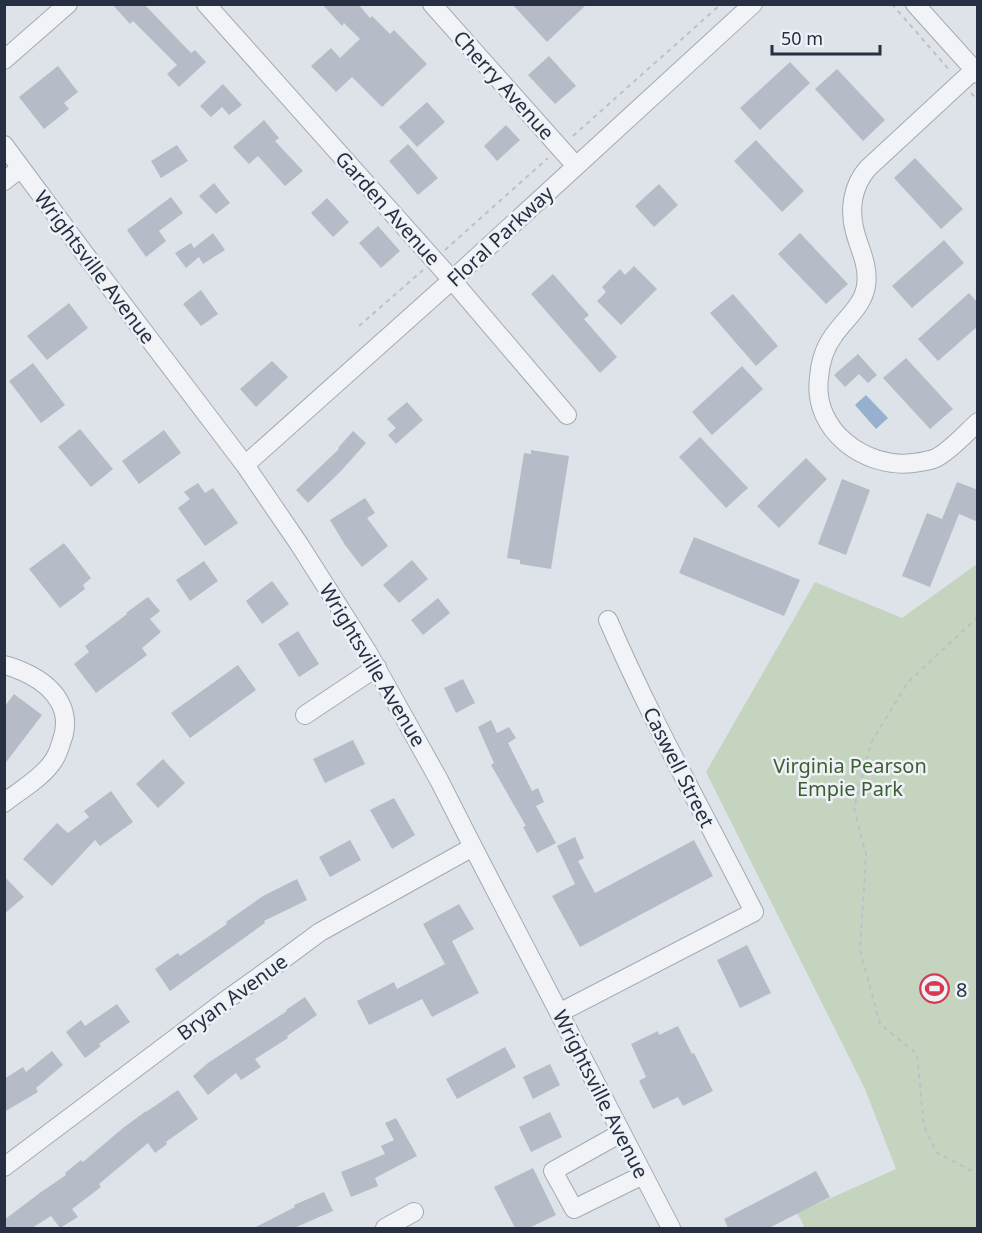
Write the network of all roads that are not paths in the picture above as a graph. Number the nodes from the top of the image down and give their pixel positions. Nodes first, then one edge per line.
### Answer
1 (68, 4) edge
2 (206, 4) edge
3 (432, 4) edge
4 (753, 4) edge
5 (915, 4) edge
6 (4, 60) edge
7 (971, 76) edge
8 (4, 145) edge
9 (576, 166) junction
10 (21, 168) junction
11 (4, 181) edge
12 (452, 280) junction
13 (567, 415) dead end
14 (978, 422) edge
15 (245, 465) junction
16 (608, 620) dead end
17 (4, 665) edge
18 (377, 667) junction
19 (305, 715) dead end
20 (4, 803) edge
21 (473, 847) junction
22 (559, 1013) junction
23 (621, 1133) junction
24 (4, 1167) edge
25 (643, 1175) junction
26 (414, 1212) dead end
27 (384, 1228) edge
28 (671, 1228) edge

1 - 6 street
2 - 12 street, Garden Avenue
3 - 9 street, Cherry Avenue
4 - 9 street, Floral Parkway
5 - 7 street
7 - 14 street
8 - 10 street, Wrightsville Avenue
9 - 12 street, Floral Parkway
10 - 11 street
10 - 15 street, Wrightsville Avenue
12 - 13 street, Garden Avenue
12 - 15 street, Floral Parkway
15 - 18 street, Wrightsville Avenue
16 - 22 street, Caswell Street
17 - 20 street
18 - 19 street
18 - 21 street, Wrightsville Avenue
21 - 22 street, Wrightsville Avenue
21 - 24 street, Bryan Avenue
22 - 23 street, Wrightsville Avenue
23 - 25 street, Wrightsville Avenue
23 - 25 street
25 - 28 street, Wrightsville Avenue
26 - 27 street

